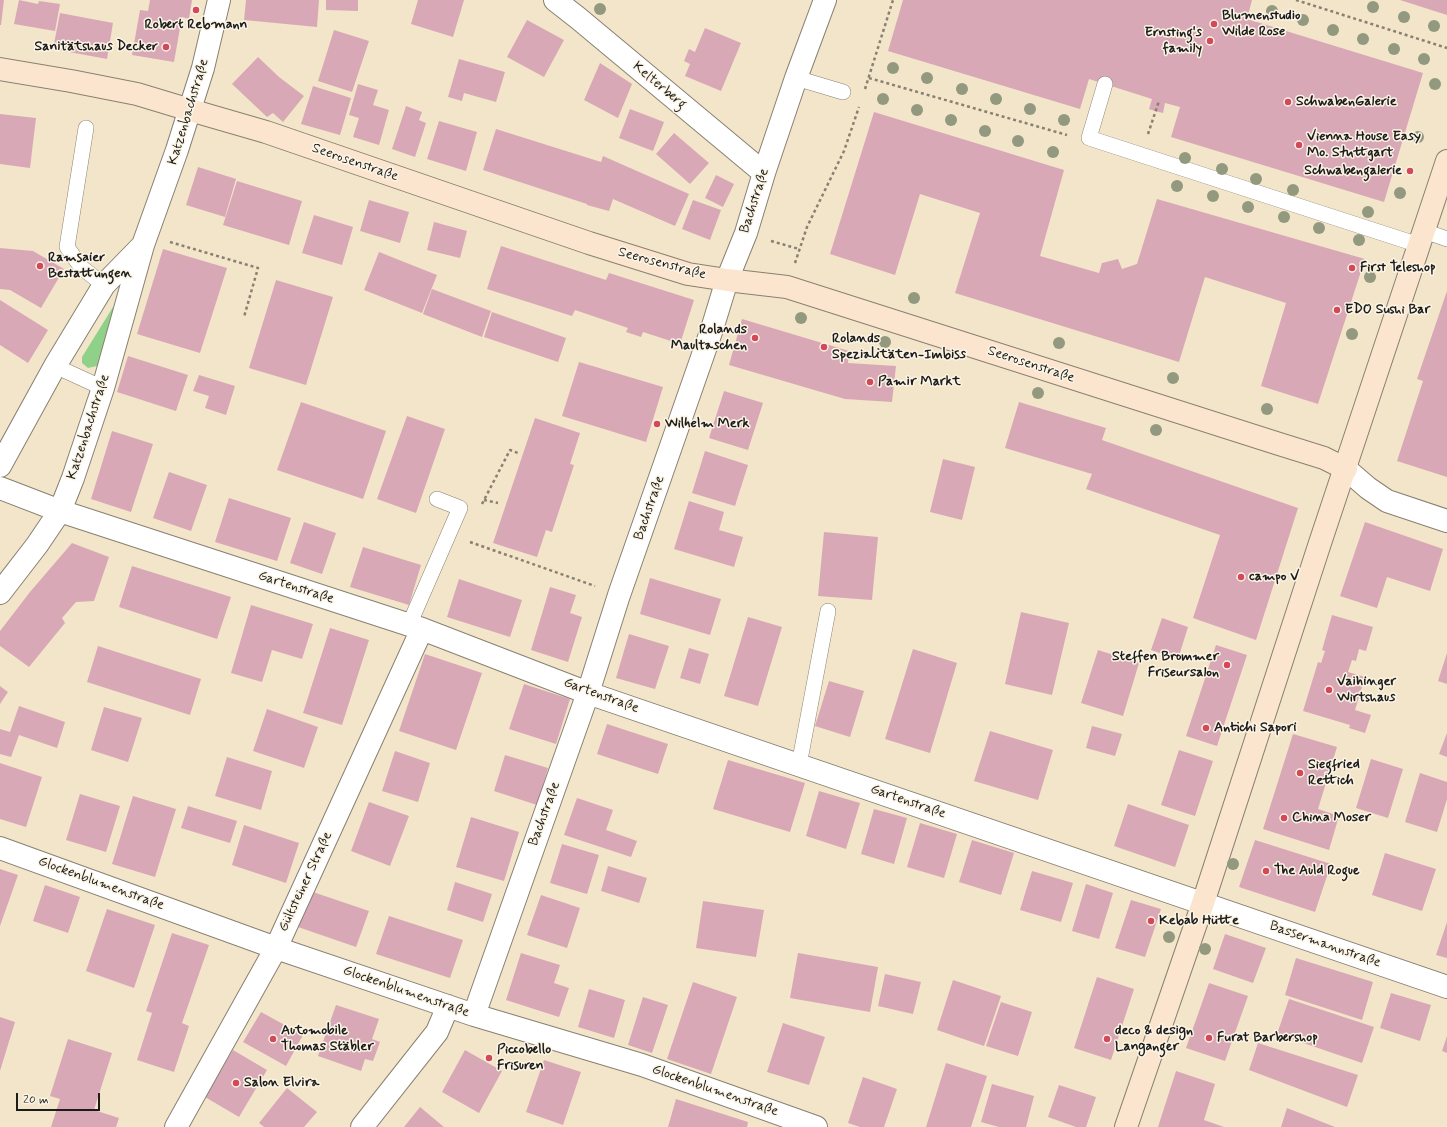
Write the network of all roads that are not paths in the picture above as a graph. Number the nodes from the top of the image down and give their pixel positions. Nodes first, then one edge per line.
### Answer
1 (219, 0) edge
2 (555, 0) edge
3 (825, 0) edge
4 (0, 69) edge
5 (796, 78) junction
6 (1105, 84) dead end
7 (844, 92) dead end
8 (190, 110) junction
9 (86, 128) dead end
10 (1447, 161) edge
11 (764, 173) junction
12 (1422, 238) junction
13 (1447, 239) edge
14 (145, 240) junction
15 (727, 280) junction
16 (104, 285) junction
17 (55, 366) junction
18 (104, 388) junction
19 (0, 466) edge
20 (1346, 469) junction
21 (0, 488) edge
22 (437, 499) dead end
23 (60, 510) junction
24 (1447, 521) edge
25 (0, 594) edge
26 (828, 611) dead end
27 (416, 627) junction
28 (588, 693) junction
29 (799, 765) junction
30 (0, 848) edge
31 (1203, 903) junction
32 (276, 948) junction
33 (1447, 987) edge
34 (448, 1006) junction
35 (474, 1015) junction
36 (176, 1127) edge
37 (362, 1127) edge
38 (816, 1127) edge
39 (1126, 1127) edge

1 - 8 street, Katzenbachstraße
2 - 11 street, Kelterberg
3 - 5 street, Bachstraße
4 - 8 street, Seerosenstraße
5 - 7 lane
5 - 11 street, Bachstraße
6 - 12 lane
8 - 14 street, Katzenbachstraße
8 - 15 street, Seerosenstraße
9 - 16 lane
10 - 12 street
11 - 15 street, Bachstraße
12 - 13 lane
12 - 20 street
14 - 16 street, Katzenbachstraße
14 - 18 street, Katzenbachstraße
15 - 20 street, Seerosenstraße
15 - 28 street, Bachstraße
16 - 17 street, Katzenbachstraße
17 - 18 lane
17 - 19 street, Katzenbachstraße
18 - 23 street, Katzenbachstraße
20 - 24 street
20 - 31 street
21 - 23 street, Gartenstraße
22 - 27 lane
23 - 25 street, Katzenbachstraße
23 - 27 street, Gartenstraße
26 - 29 lane
27 - 28 street, Gartenstraße
27 - 32 street, Gültsteiner Straße
28 - 29 street, Gartenstraße
28 - 35 street, Bachstraße
29 - 31 street, Gartenstraße
30 - 32 street, Glockenblumenstraße
31 - 33 street, Bassermannstraße
31 - 39 street
32 - 34 street, Glockenblumenstraße
32 - 36 street, Gültsteiner Straße
34 - 35 street, Glockenblumenstraße
34 - 37 street
35 - 38 street, Glockenblumenstraße

